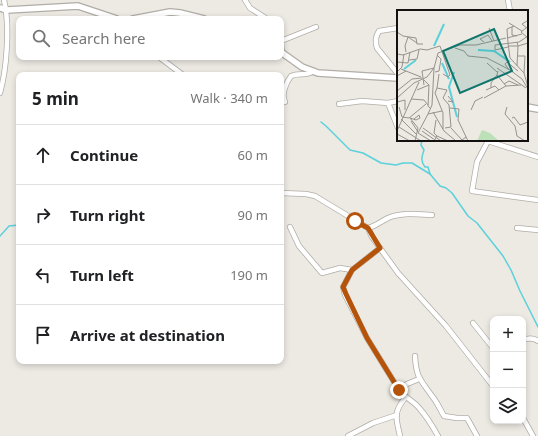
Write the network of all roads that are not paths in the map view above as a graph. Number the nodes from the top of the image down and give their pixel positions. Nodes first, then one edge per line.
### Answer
1 (4, 0) edge
2 (245, 0) edge
3 (508, 0) edge
4 (0, 8) edge
5 (6, 10) junction
6 (510, 10) edge
7 (109, 16) edge
8 (149, 16) edge
9 (192, 16) edge
10 (262, 16) edge
11 (316, 27) dead end
12 (397, 28) edge
13 (284, 40) edge
14 (284, 54) edge
15 (163, 60) edge
16 (314, 71) junction
17 (179, 72) edge
18 (397, 73) edge
19 (397, 78) edge
20 (284, 91) edge
21 (0, 93) edge
22 (397, 101) edge
23 (388, 103) junction
24 (339, 104) dead end
25 (528, 107) edge
26 (538, 109) edge
27 (397, 126) edge
28 (488, 141) edge
29 (491, 141) edge
30 (538, 157) edge
31 (284, 193) edge
32 (538, 200) edge
33 (432, 215) dead end
34 (290, 227) dead end
35 (368, 228) junction
36 (517, 228) dead end
37 (538, 230) edge
38 (380, 248) junction
39 (352, 270) junction
40 (473, 323) dead end
41 (526, 338) edge
42 (538, 341) edge
43 (490, 344) edge
44 (415, 356) dead end
45 (419, 379) junction
46 (490, 382) edge
47 (399, 390) junction
48 (405, 398) junction
49 (397, 415) junction
50 (526, 423) edge
51 (348, 436) edge
52 (400, 436) edge
53 (438, 436) edge
54 (476, 436) edge
55 (533, 436) edge

1 - 5 street
2 - 10 street
3 - 6 street
4 - 5 street
5 - 7 street
5 - 21 street
8 - 9 street
11 - 13 street
12 - 18 street
14 - 16 street
15 - 17 street
16 - 19 street
16 - 20 street
22 - 23 street
23 - 24 street
23 - 27 street
25 - 26 street
28 - 32 street
29 - 30 street
31 - 35 street
33 - 35 street
34 - 39 street
35 - 38 street
36 - 37 street
38 - 39 street
38 - 46 street
39 - 47 street
40 - 43 street
41 - 42 street
44 - 45 street
45 - 47 street
45 - 54 street
47 - 48 street
48 - 49 street
48 - 53 street
49 - 51 street
49 - 52 street
50 - 55 street

